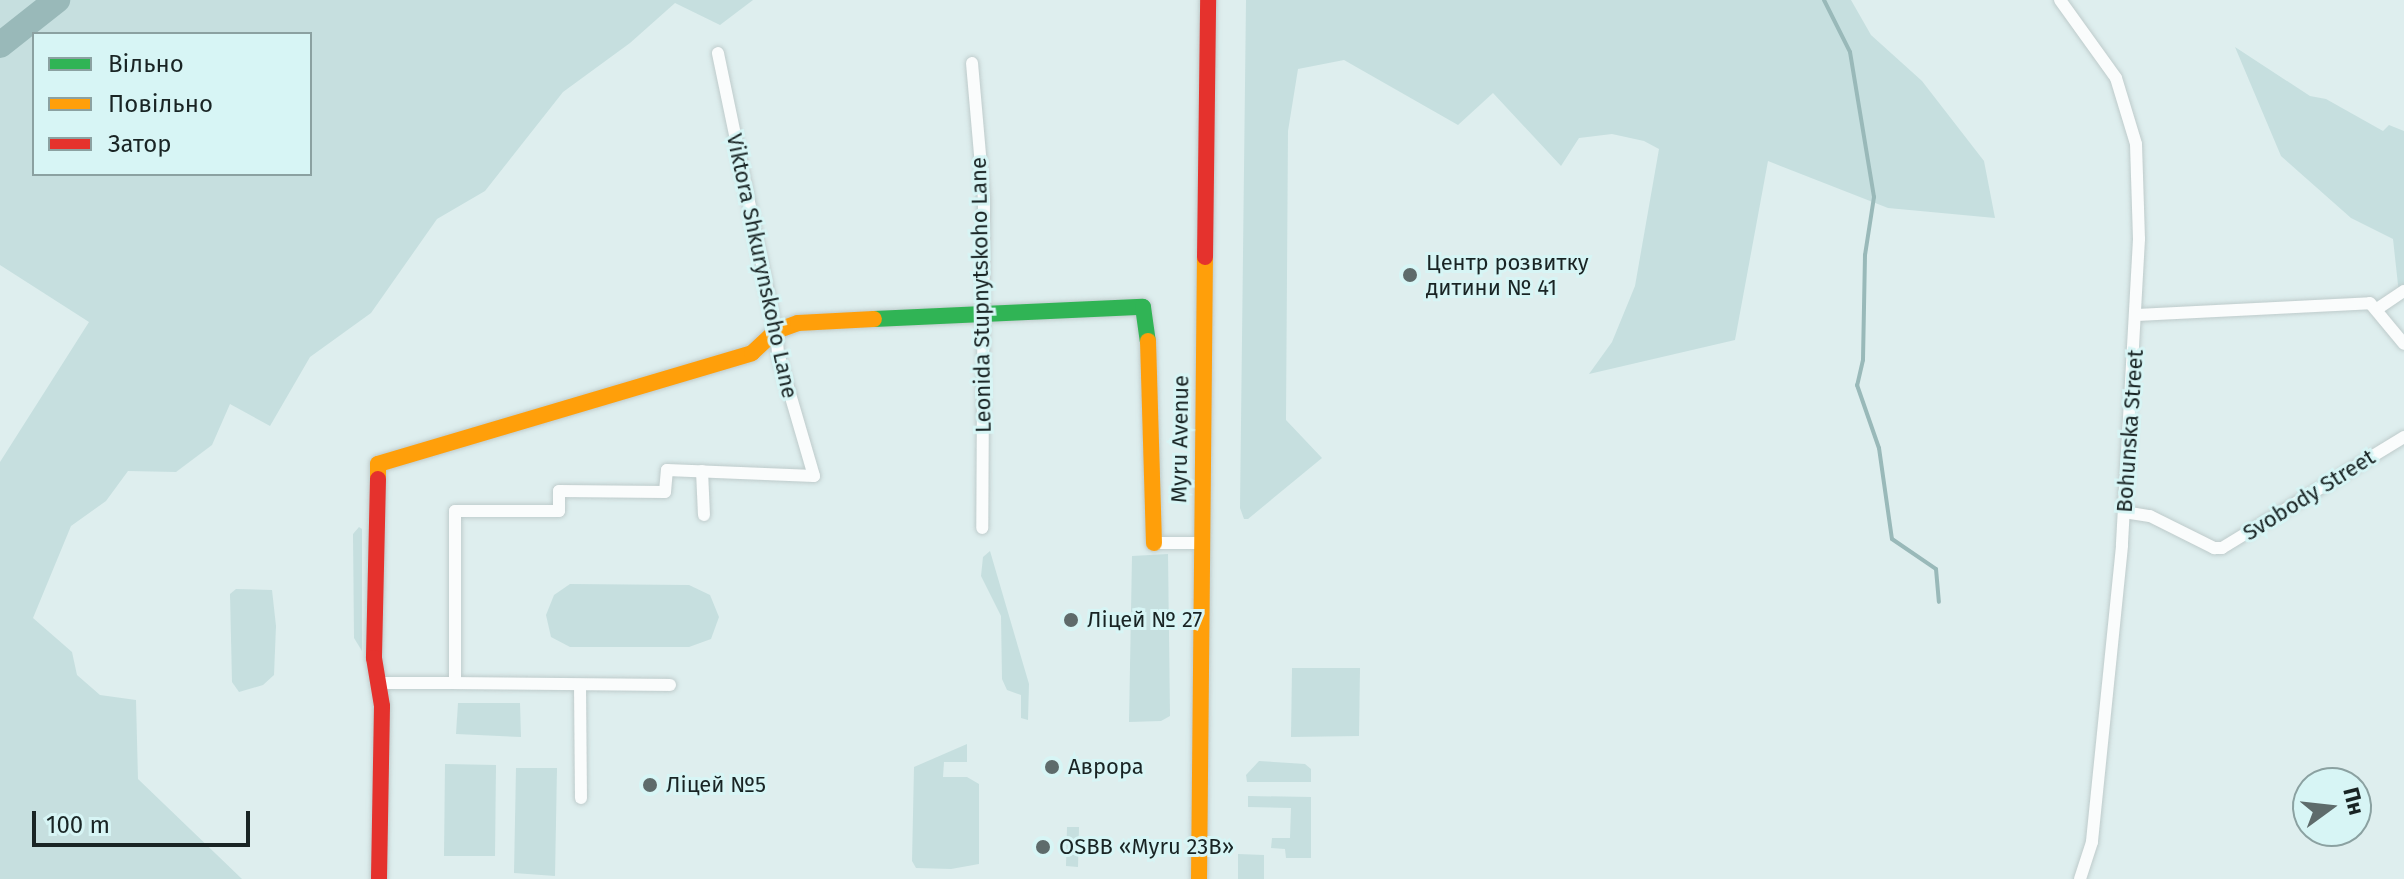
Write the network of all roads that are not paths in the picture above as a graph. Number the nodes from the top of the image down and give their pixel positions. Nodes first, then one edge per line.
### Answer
1 (1208, 0) edge
2 (2060, 0) edge
3 (718, 53) dead end
4 (972, 63) dead end
5 (2404, 291) edge
6 (2377, 309) junction
7 (984, 315) junction
8 (2137, 315) junction
9 (776, 331) junction
10 (2404, 344) edge
11 (2404, 437) edge
12 (702, 471) junction
13 (2124, 512) junction
14 (704, 515) dead end
15 (982, 528) dead end
16 (1154, 543) joint
17 (1201, 543) junction
18 (379, 683) junction
19 (455, 683) junction
20 (580, 685) junction
21 (670, 685) dead end
22 (581, 798) dead end
23 (379, 879) edge
24 (1199, 879) edge
25 (2080, 879) edge

1 - 17 street, Myru Avenue
2 - 8 street, Bohunska Street
3 - 9 street, Viktora Shkurynskoho Lane
4 - 7 street, Leonida Stupnytskoho Lane
5 - 6 street
6 - 8 street
6 - 10 street
7 - 9 street
7 - 15 street, Leonida Stupnytskoho Lane
7 - 16 street
8 - 13 street, Bohunska Street
9 - 12 street, Viktora Shkurynskoho Lane
9 - 18 street
11 - 13 street, Svobody Street
12 - 14 street
12 - 19 street
13 - 25 street, Bohunska Street
16 - 17 street
17 - 24 street, Myru Avenue
18 - 19 street
18 - 23 street
19 - 20 street
20 - 21 street
20 - 22 street

